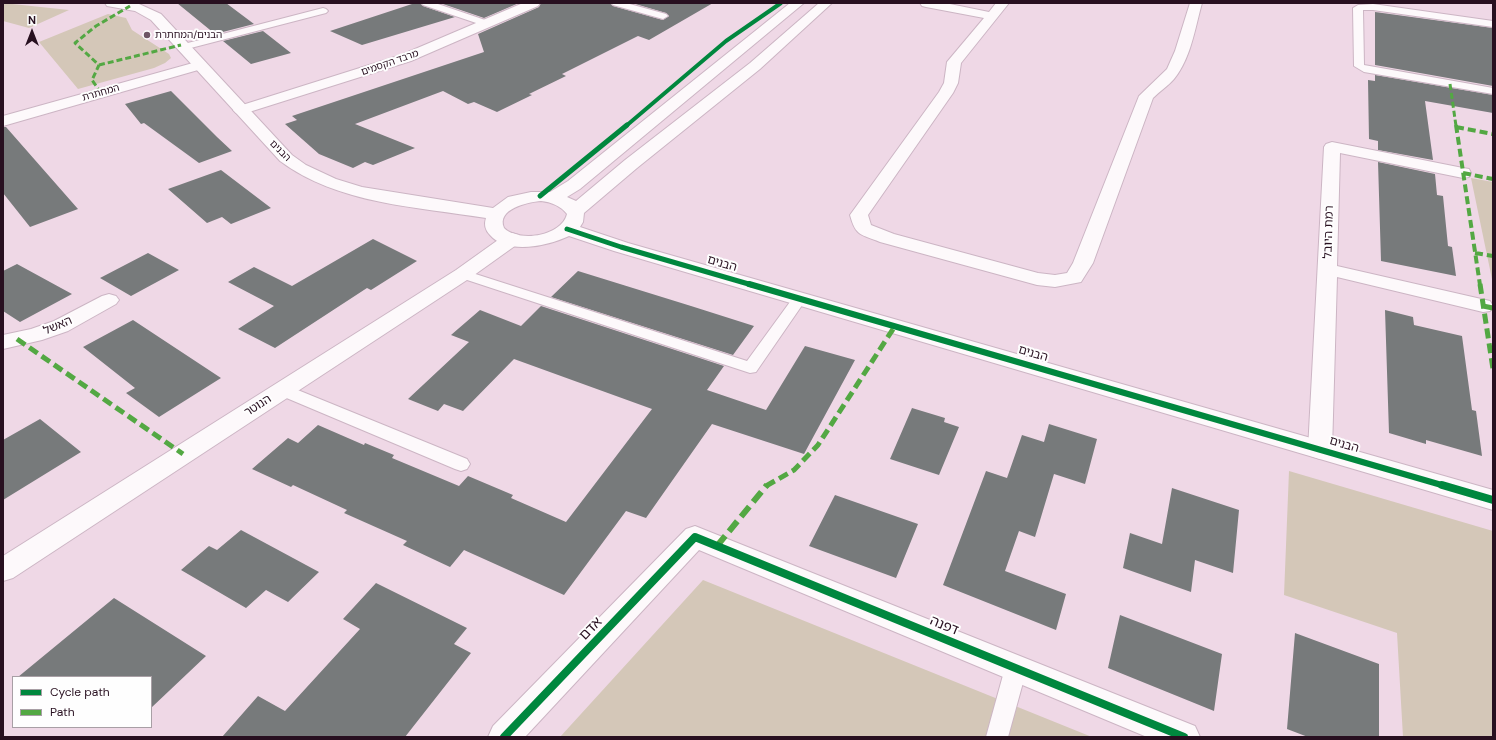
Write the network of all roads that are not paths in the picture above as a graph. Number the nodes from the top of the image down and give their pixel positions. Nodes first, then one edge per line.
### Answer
1 (111, 3) edge
2 (426, 3) edge
3 (534, 3) edge
4 (616, 3) edge
5 (798, 3) edge
6 (826, 3) edge
7 (926, 3) edge
8 (1003, 3) edge
9 (1196, 3) edge
10 (135, 4) edge
11 (323, 10) dead end
12 (663, 16) dead end
13 (992, 16) junction
14 (488, 24) junction
15 (1493, 24) edge
16 (183, 47) junction
17 (200, 65) junction
18 (1493, 91) edge
19 (241, 110) junction
20 (3, 121) edge
21 (1463, 173) dead end
22 (553, 197) junction
23 (497, 214) junction
24 (571, 220) junction
25 (512, 239) junction
26 (1327, 269) junction
27 (463, 274) junction
28 (800, 298) junction
29 (109, 300) dead end
30 (1483, 306) dead end
31 (3, 342) edge
32 (282, 390) junction
33 (1320, 450) junction
34 (461, 464) dead end
35 (1493, 500) edge
36 (695, 537) joint
37 (3, 570) edge
38 (1016, 668) junction
39 (504, 737) edge
40 (997, 737) edge
41 (1184, 737) edge

1 - 10 street, הבנים
2 - 14 lane
3 - 14 street, מרבד הקסמים
4 - 12 lane
5 - 22 street
6 - 24 street
7 - 13 street
8 - 13 street
9 - 13 street
10 - 16 street, הבנים
11 - 16 lane
14 - 19 street, מרבד הקסמים
15 - 18 lane
16 - 17 street, הבנים
17 - 19 street, הבנים
17 - 20 street, המחתרת
19 - 23 street, הבנים
21 - 26 street, רמת היובל
22 - 23 street
22 - 24 street, הבנים
23 - 25 street
24 - 25 street
24 - 28 street, הבנים
25 - 27 street, הנוטר
26 - 30 street
26 - 33 street, רמת היובל
27 - 28 lane
27 - 32 street, הנוטר
28 - 33 street, הבנים
29 - 31 street, האשל
32 - 34 lane
32 - 37 street, הנוטר
33 - 35 street, הבנים
36 - 38 street, דפנה
36 - 39 street, אדם
38 - 40 lane
38 - 41 street, דפנה

